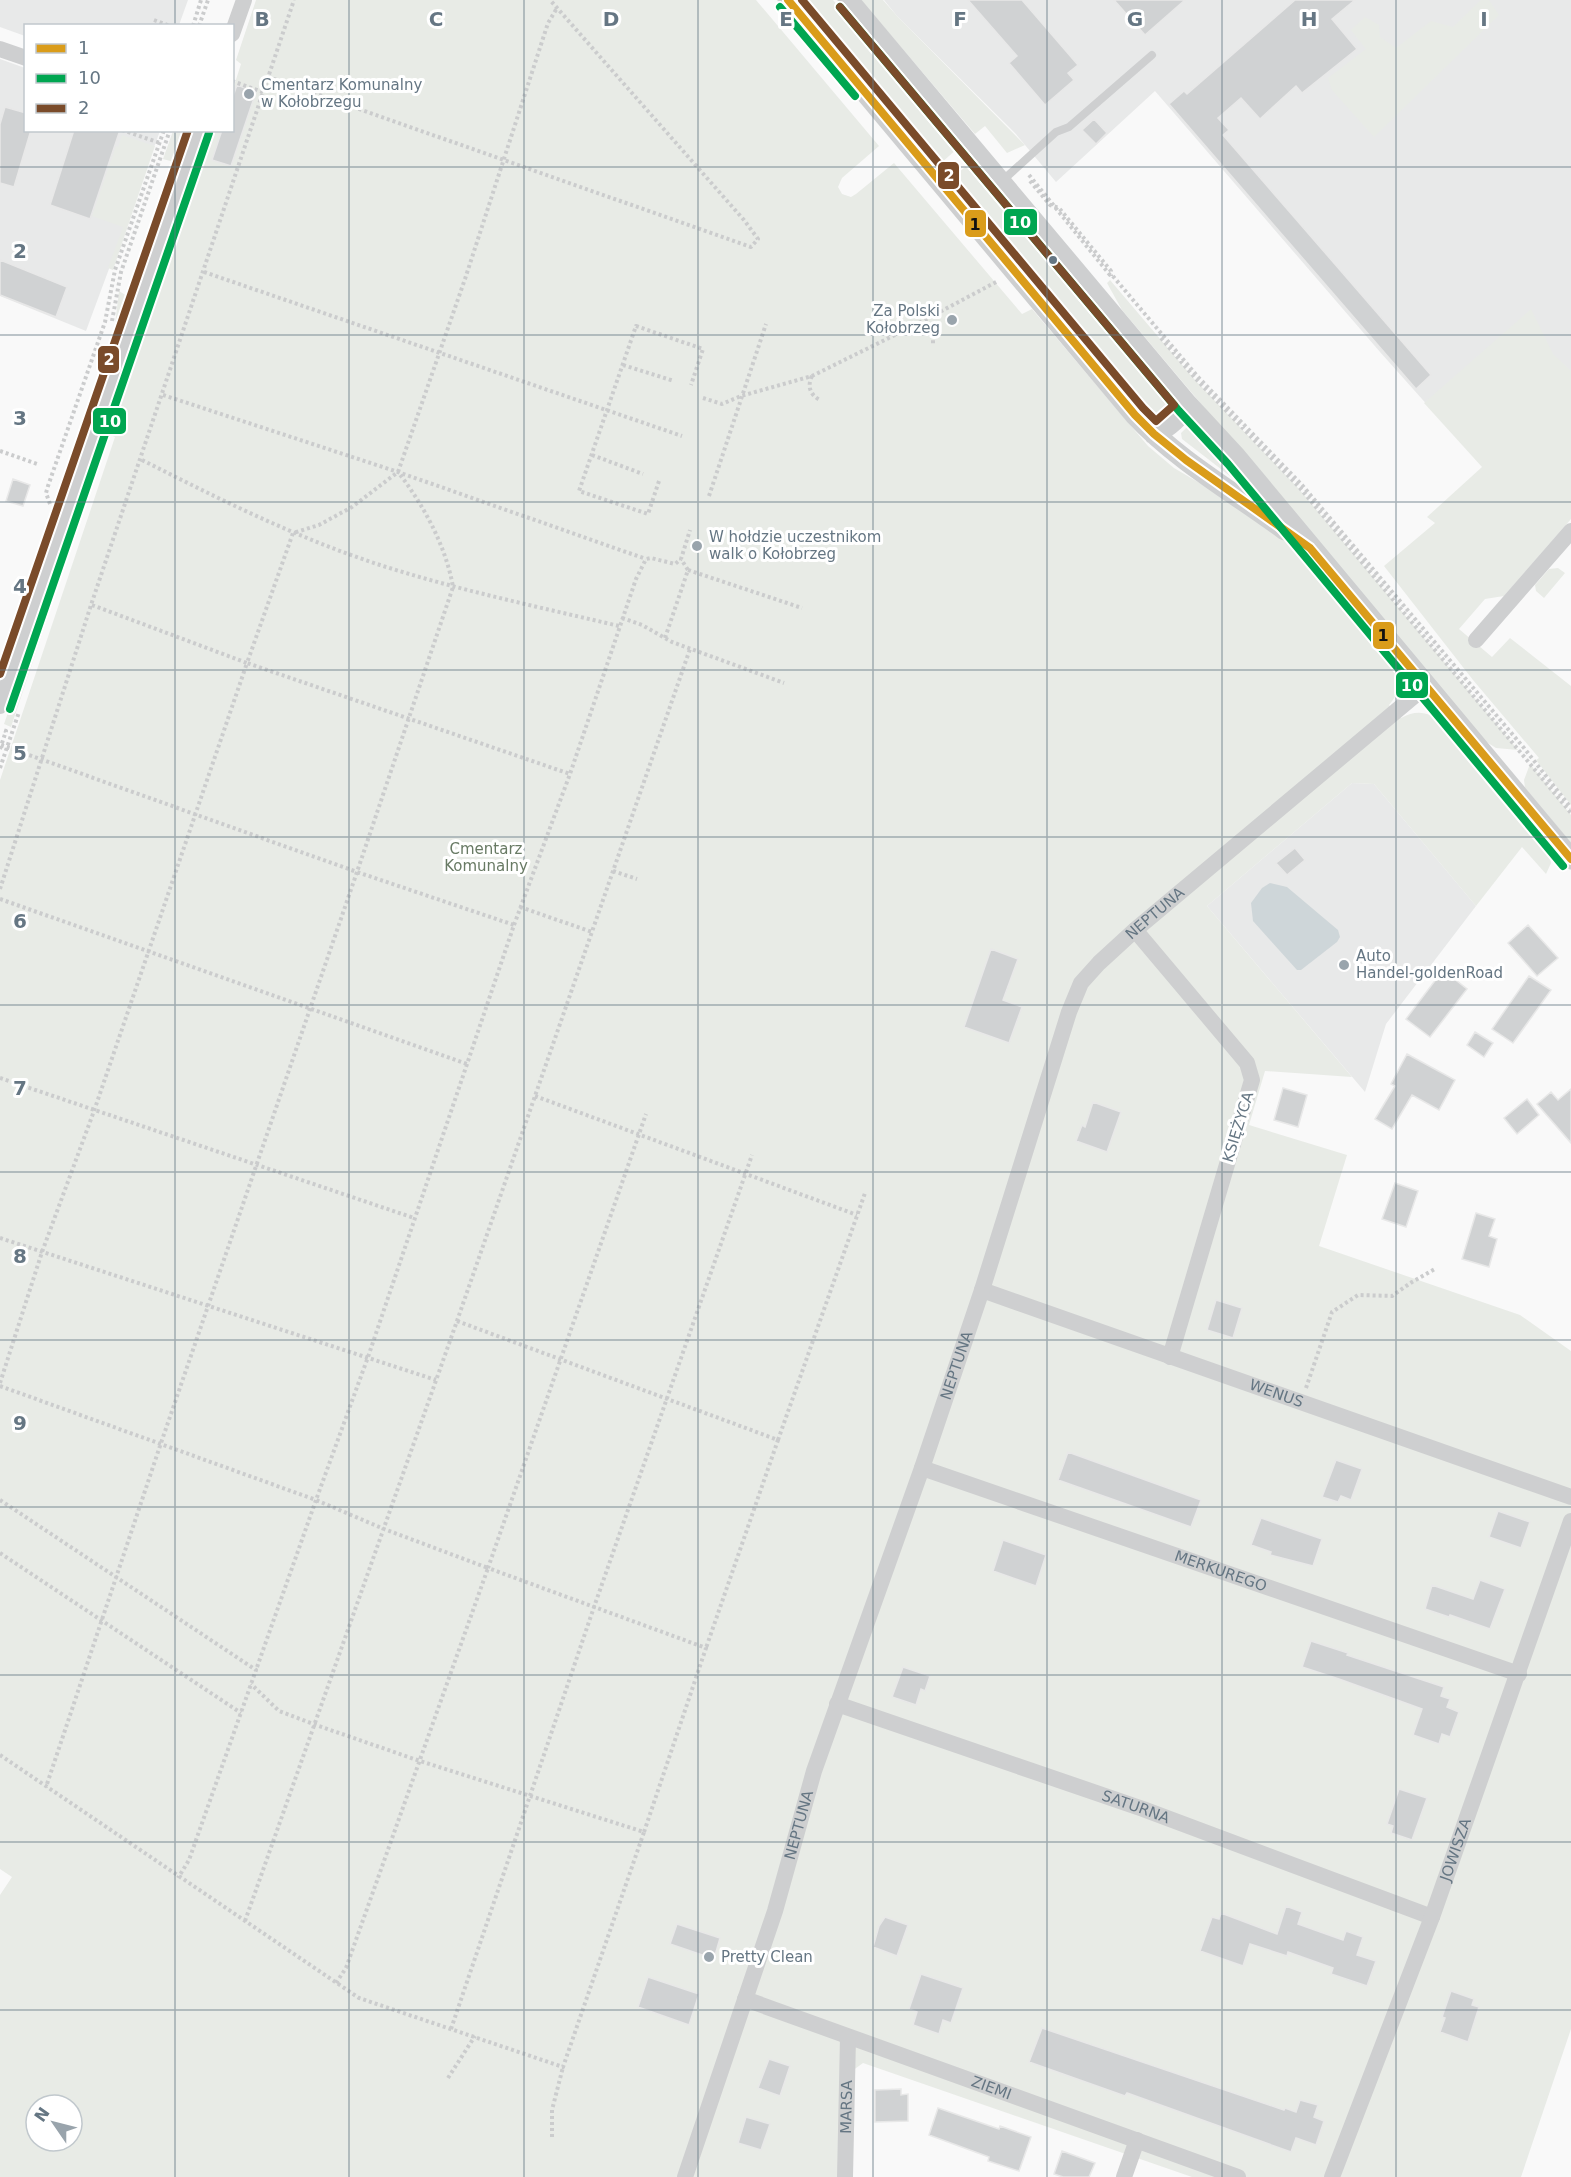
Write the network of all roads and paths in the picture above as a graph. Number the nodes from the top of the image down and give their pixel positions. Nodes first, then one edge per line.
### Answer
1 (201, 0) edge
2 (208, 0) edge
3 (244, 0) edge
4 (294, 0) edge
5 (550, 0) edge
6 (788, 0) edge
7 (848, 0) edge
8 (557, 8) junction
9 (154, 20) dead end
10 (165, 24) edge
11 (194, 24) edge
12 (201, 24) edge
13 (234, 28) edge
14 (0, 49) edge
15 (1152, 55) dead end
16 (24, 57) edge
17 (268, 77) junction
18 (234, 82) edge
19 (263, 92) junction
20 (128, 132) edge
21 (163, 132) edge
22 (169, 132) edge
23 (199, 132) edge
24 (160, 143) junction
25 (505, 159) junction
26 (1029, 177) dead end
27 (1000, 182) junction
28 (204, 272) junction
29 (1111, 275) junction
30 (1001, 279) dead end
31 (116, 290) dead end
32 (919, 323) junction
33 (766, 324) dead end
34 (933, 345) dead end
35 (440, 354) junction
36 (623, 365) junction
37 (812, 376) junction
38 (674, 381) dead end
39 (691, 385) dead end
40 (163, 395) junction
41 (741, 396) junction
42 (703, 398) dead end
43 (820, 400) dead end
44 (1187, 404) junction
45 (606, 411) junction
46 (1155, 435) junction
47 (682, 436) dead end
48 (0, 451) edge
49 (592, 455) junction
50 (142, 460) junction
51 (37, 464) dead end
52 (398, 472) junction
53 (643, 474) dead end
54 (659, 481) dead end
55 (709, 496) dead end
56 (51, 509) dead end
57 (690, 530) dead end
58 (1571, 531) edge
59 (293, 533) junction
60 (1310, 548) junction
61 (646, 559) junction
62 (681, 559) junction
63 (688, 570) junction
64 (453, 586) junction
65 (92, 605) junction
66 (802, 608) dead end
67 (622, 618) junction
68 (619, 626) junction
69 (665, 638) junction
70 (1476, 640) dead end
71 (690, 649) junction
72 (247, 663) junction
73 (784, 682) dead end
74 (1426, 686) junction
75 (0, 706) edge
76 (409, 718) junction
77 (3, 730) dead end
78 (10, 739) dead end
79 (1, 747) edge
80 (7, 747) junction
81 (40, 760) junction
82 (0, 768) edge
83 (570, 774) junction
84 (1571, 808) edge
85 (1571, 813) edge
86 (195, 814) junction
87 (1571, 860) edge
88 (613, 871) junction
89 (357, 872) junction
90 (637, 879) dead end
91 (0, 889) edge
92 (0, 899) edge
93 (520, 907) junction
94 (514, 925) junction
95 (1136, 930) junction
96 (592, 932) junction
97 (148, 952) junction
98 (311, 1010) junction
99 (467, 1064) junction
100 (0, 1078) edge
101 (535, 1096) junction
102 (94, 1111) junction
103 (646, 1114) dead end
104 (639, 1135) junction
105 (752, 1155) dead end
106 (257, 1164) junction
107 (745, 1174) junction
108 (865, 1193) dead end
109 (857, 1215) junction
110 (414, 1218) junction
111 (0, 1238) edge
112 (42, 1252) junction
113 (1435, 1269) dead end
114 (982, 1290) junction
115 (208, 1305) junction
116 (457, 1321) junction
117 (368, 1357) junction
118 (1170, 1357) junction
119 (561, 1360) junction
120 (436, 1380) junction
121 (0, 1385) edge
122 (667, 1400) junction
123 (1301, 1402) junction
124 (778, 1440) junction
125 (161, 1443) junction
126 (922, 1468) junction
127 (1571, 1497) edge
128 (0, 1500) edge
129 (316, 1500) junction
130 (1571, 1521) edge
131 (384, 1529) junction
132 (0, 1553) edge
133 (488, 1568) junction
134 (117, 1578) junction
135 (594, 1607) junction
136 (102, 1622) junction
137 (706, 1648) junction
138 (256, 1670) junction
139 (1519, 1674) junction
140 (251, 1684) junction
141 (837, 1704) junction
142 (241, 1713) junction
143 (316, 1725) junction
144 (0, 1755) edge
145 (420, 1761) junction
146 (46, 1787) junction
147 (530, 1796) junction
148 (644, 1832) junction
149 (178, 1878) junction
150 (1432, 1917) junction
151 (245, 1922) junction
152 (336, 1983) junction
153 (746, 1999) junction
154 (451, 2029) junction
155 (475, 2036) junction
156 (848, 2037) junction
157 (564, 2067) junction
158 (448, 2078) dead end
159 (552, 2137) dead end
160 (1137, 2140) junction
161 (685, 2177) edge
162 (845, 2177) edge
163 (1124, 2177) edge
164 (1238, 2177) edge
165 (1332, 2177) edge

1 - 11 path
2 - 12 path
3 - 13 street
4 - 17 path
5 - 8 path
6 - 46 street
7 - 27 street
8 - 25 path
8 - 25 path
9 - 10 path
14 - 16 street
15 - 27 lane
17 - 19 path
17 - 25 path
18 - 19 path
19 - 28 path
20 - 24 path
21 - 24 path
22 - 31 path
23 - 75 street
24 - 56 path
25 - 35 path
26 - 29 path
27 - 44 street
28 - 35 path
28 - 40 path
29 - 84 path
29 - 85 path
30 - 32 path
32 - 34 path
32 - 37 path
33 - 41 path
35 - 45 path
35 - 52 path
36 - 38 path
36 - 39 path
36 - 45 path
37 - 41 path
37 - 43 path
40 - 50 path
40 - 52 path
41 - 42 path
41 - 55 path
44 - 46 street
44 - 60 street
45 - 47 path
45 - 49 path
46 - 60 street
48 - 51 path
49 - 53 path
49 - 54 path
50 - 59 path
50 - 65 path
52 - 59 path
52 - 61 path
52 - 64 path
57 - 62 path
58 - 70 street
59 - 64 path
59 - 72 path
60 - 74 street
61 - 62 path
61 - 67 path
62 - 63 path
63 - 66 path
63 - 69 path
64 - 68 path
64 - 76 path
65 - 72 path
65 - 81 path
67 - 68 path
67 - 69 path
68 - 83 path
69 - 71 path
71 - 73 path
71 - 88 path
72 - 76 path
72 - 86 path
74 - 87 street
74 - 95 street, NEPTUNA
76 - 83 path
76 - 89 path
77 - 79 path
78 - 80 path
79 - 80 path
80 - 81 path
80 - 82 path
81 - 86 path
81 - 91 path
83 - 93 path
86 - 89 path
86 - 97 path
88 - 90 path
88 - 96 path
89 - 94 path
89 - 98 path
92 - 97 path
93 - 94 path
93 - 96 path
94 - 99 path
95 - 114 street, NEPTUNA
95 - 118 street, KSIĘŻYCA
96 - 101 path
97 - 98 path
97 - 102 path
98 - 99 path
98 - 106 path
99 - 110 path
100 - 102 path
101 - 104 path
101 - 116 path
102 - 106 path
102 - 112 path
103 - 104 path
104 - 107 path
104 - 119 path
105 - 107 path
106 - 110 path
106 - 115 path
107 - 109 path
107 - 122 path
108 - 109 path
109 - 124 path
110 - 117 path
111 - 112 path
112 - 115 path
112 - 121 path
113 - 123 path
114 - 118 street, WENUS
114 - 126 street, NEPTUNA
115 - 117 path
115 - 125 path
116 - 119 path
116 - 120 path
117 - 120 path
117 - 129 path
118 - 123 street, WENUS
119 - 122 path
119 - 133 path
120 - 131 path
121 - 125 path
122 - 124 path
122 - 135 path
123 - 127 street, WENUS
124 - 137 path
125 - 129 path
125 - 134 path
126 - 139 street, MERKUREGO
126 - 141 street, NEPTUNA
128 - 134 path
129 - 131 path
129 - 138 path
130 - 139 street, JOWISZA
131 - 133 path
131 - 143 path
132 - 136 path
133 - 135 path
133 - 145 path
134 - 136 path
134 - 138 path
135 - 137 path
135 - 147 path
136 - 142 path
136 - 146 path
137 - 148 path
138 - 140 path
139 - 150 street, JOWISZA
140 - 142 path
140 - 143 path
141 - 150 street, SATURNA
141 - 153 street, NEPTUNA
142 - 149 path
143 - 145 path
143 - 151 path
144 - 146 path
145 - 147 path
145 - 152 path
146 - 149 path
147 - 148 path
147 - 154 path
148 - 157 path
149 - 151 path
150 - 165 street, JOWISZA
151 - 152 path
152 - 154 path
153 - 156 street, ZIEMI
153 - 161 street, NEPTUNA
154 - 155 path
155 - 157 path
155 - 158 path
156 - 160 street, ZIEMI
156 - 162 street, MARSA
157 - 159 path
160 - 163 street
160 - 164 street, ZIEMI

